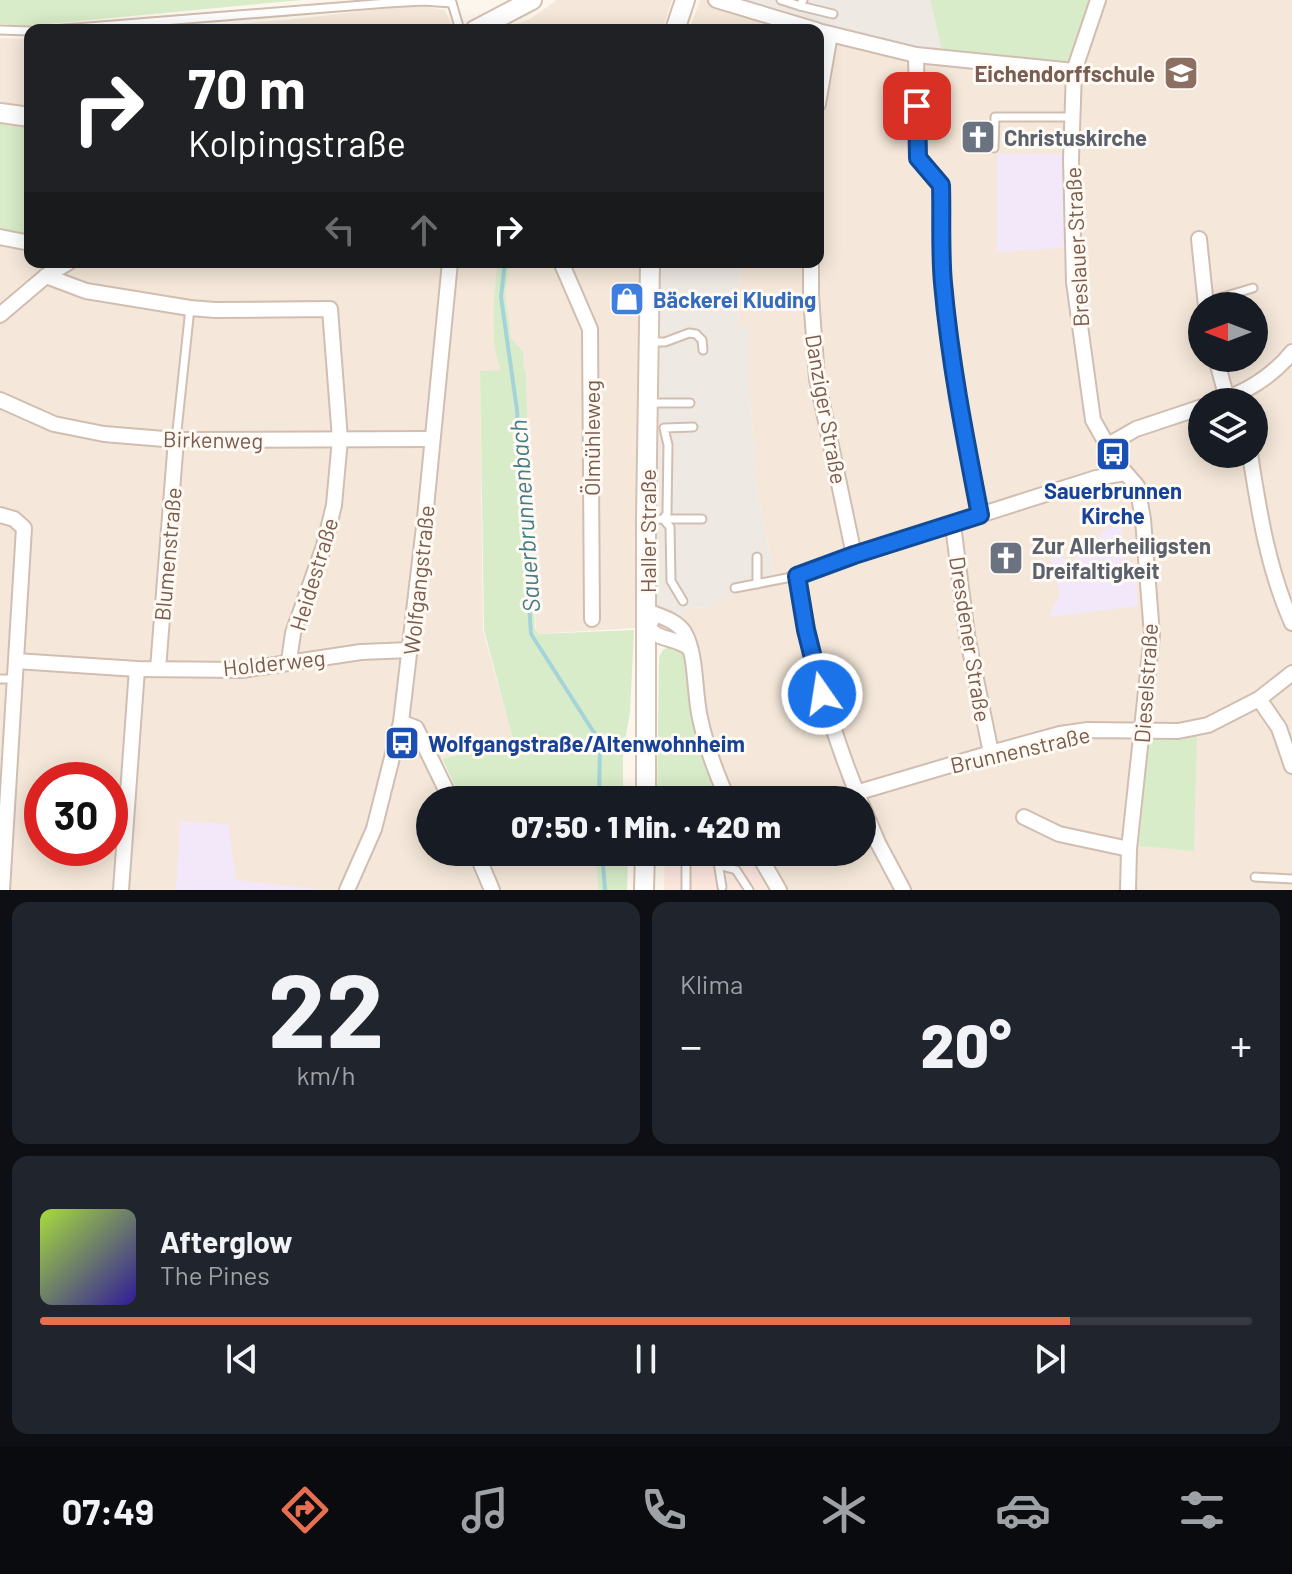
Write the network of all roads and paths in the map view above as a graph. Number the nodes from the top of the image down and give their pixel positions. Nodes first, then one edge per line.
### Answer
1 (532, 0) edge
2 (685, 0) edge
3 (716, 0) edge
4 (781, 0) edge
5 (1098, 0) edge
6 (454, 1) edge
7 (802, 3) edge
8 (744, 4) edge
9 (833, 14) dead end
10 (126, 24) edge
11 (459, 24) edge
12 (486, 24) edge
13 (677, 24) edge
14 (799, 24) edge
15 (0, 30) edge
16 (24, 31) edge
17 (824, 33) edge
18 (916, 55) junction
19 (1074, 71) junction
20 (0, 113) edge
21 (24, 116) edge
22 (1073, 117) junction
23 (994, 148) dead end
24 (0, 237) edge
25 (1199, 239) dead end
26 (24, 242) edge
27 (59, 268) edge
28 (449, 268) edge
29 (564, 268) edge
30 (650, 268) edge
31 (811, 268) edge
32 (46, 276) junction
33 (1253, 288) dead end
34 (1205, 292) edge
35 (1241, 292) edge
36 (649, 304) junction
37 (703, 304) dead end
38 (190, 308) junction
39 (0, 315) edge
40 (648, 342) junction
41 (703, 350) dead end
42 (1292, 352) edge
43 (1251, 388) edge
44 (0, 400) edge
45 (648, 403) junction
46 (690, 403) dead end
47 (1188, 412) edge
48 (693, 427) dead end
49 (656, 428) junction
50 (340, 439) junction
51 (432, 439) junction
52 (176, 440) junction
53 (1108, 445) junction
54 (1252, 468) edge
55 (1125, 473) junction
56 (0, 515) edge
57 (980, 515) junction
58 (702, 519) dead end
59 (654, 520) junction
60 (953, 525) junction
61 (854, 555) junction
62 (757, 557) dead end
63 (797, 576) junction
64 (757, 584) junction
65 (735, 588) dead end
66 (683, 601) dead end
67 (647, 618) junction
68 (592, 619) dead end
69 (1292, 623) edge
70 (671, 640) junction
71 (689, 648) junction
72 (410, 650) junction
73 (647, 657) junction
74 (16, 661) junction
75 (289, 661) junction
76 (137, 669) junction
77 (158, 669) junction
78 (1292, 673) edge
79 (8, 679) edge
80 (1259, 699) junction
81 (401, 722) junction
82 (1142, 731) junction
83 (991, 753) junction
84 (1292, 766) edge
85 (444, 786) edge
86 (646, 786) edge
87 (721, 786) edge
88 (854, 786) edge
89 (876, 793) edge
90 (1024, 817) dead end
91 (876, 838) edge
92 (1129, 849) junction
93 (482, 866) edge
94 (645, 866) edge
95 (686, 866) edge
96 (719, 866) edge
97 (722, 866) edge
98 (765, 866) edge
99 (1255, 877) dead end
100 (1292, 879) edge
101 (354, 886) edge
102 (722, 887) dead end
103 (2, 890) edge
104 (121, 890) edge
105 (492, 890) edge
106 (644, 890) edge
107 (686, 890) edge
108 (749, 890) edge
109 (779, 890) edge
110 (903, 890) edge
111 (1128, 890) edge

1 - 12 main road
2 - 13 main road
3 - 8 street
4 - 7 lane
5 - 19 street, Breslauer Straße
6 - 10 lane
6 - 11 lane
7 - 9 lane
8 - 14 street
15 - 16 lane
17 - 18 street
18 - 19 street
18 - 57 street
19 - 22 street, Breslauer Straße
20 - 21 main road
22 - 23 lane
22 - 53 street, Breslauer Straße
24 - 26 street
25 - 34 street
27 - 32 street
28 - 51 street, Wolfgangstraße
29 - 68 street, Ölmühleweg
30 - 36 main road, Haller Straße
31 - 61 street, Danziger Straße
32 - 38 street
32 - 39 street
33 - 35 lane
36 - 37 lane
36 - 40 main road, Haller Straße
38 - 50 street, Heidestraße
38 - 52 lane
40 - 41 lane
40 - 45 main road, Haller Straße
42 - 43 street
44 - 52 street, Birkenweg
45 - 46 lane
45 - 49 main road, Haller Straße
47 - 53 street
48 - 49 lane
49 - 59 main road, Haller Straße
50 - 51 street, Birkenweg
50 - 52 street, Birkenweg
50 - 75 street, Heidestraße
51 - 72 street, Wolfgangstraße
52 - 77 street, Blumenstraße
53 - 55 street, Breslauer Straße
54 - 69 street
55 - 57 street
55 - 82 street, Dieselstraße
56 - 74 street
57 - 60 street
58 - 59 lane
59 - 66 lane
59 - 67 main road, Haller Straße
60 - 61 street
60 - 83 street, Dresdener Straße
61 - 63 street
62 - 64 lane
63 - 64 lane
63 - 88 street
64 - 65 lane
67 - 70 street
67 - 71 street
67 - 73 main road, Haller Straße
70 - 71 street
70 - 73 street
71 - 87 street
72 - 75 street, Holderweg
72 - 81 street, Wolfgangstraße
73 - 86 main road, Haller Straße
74 - 76 street, Holderweg
74 - 79 street
75 - 77 street, Holderweg
76 - 77 street, Holderweg
76 - 104 street
78 - 80 street, Brunnenstraße
79 - 103 street
80 - 82 street, Brunnenstraße
80 - 84 street
81 - 85 street
81 - 101 street, Wolfgangstraße
82 - 83 street, Brunnenstraße
82 - 92 street, Dieselstraße
83 - 89 street, Brunnenstraße
90 - 92 street
91 - 110 street
92 - 111 street, Dieselstraße
93 - 105 street
94 - 106 main road
95 - 107 lane
96 - 102 lane
97 - 108 lane
98 - 109 street
99 - 100 lane

